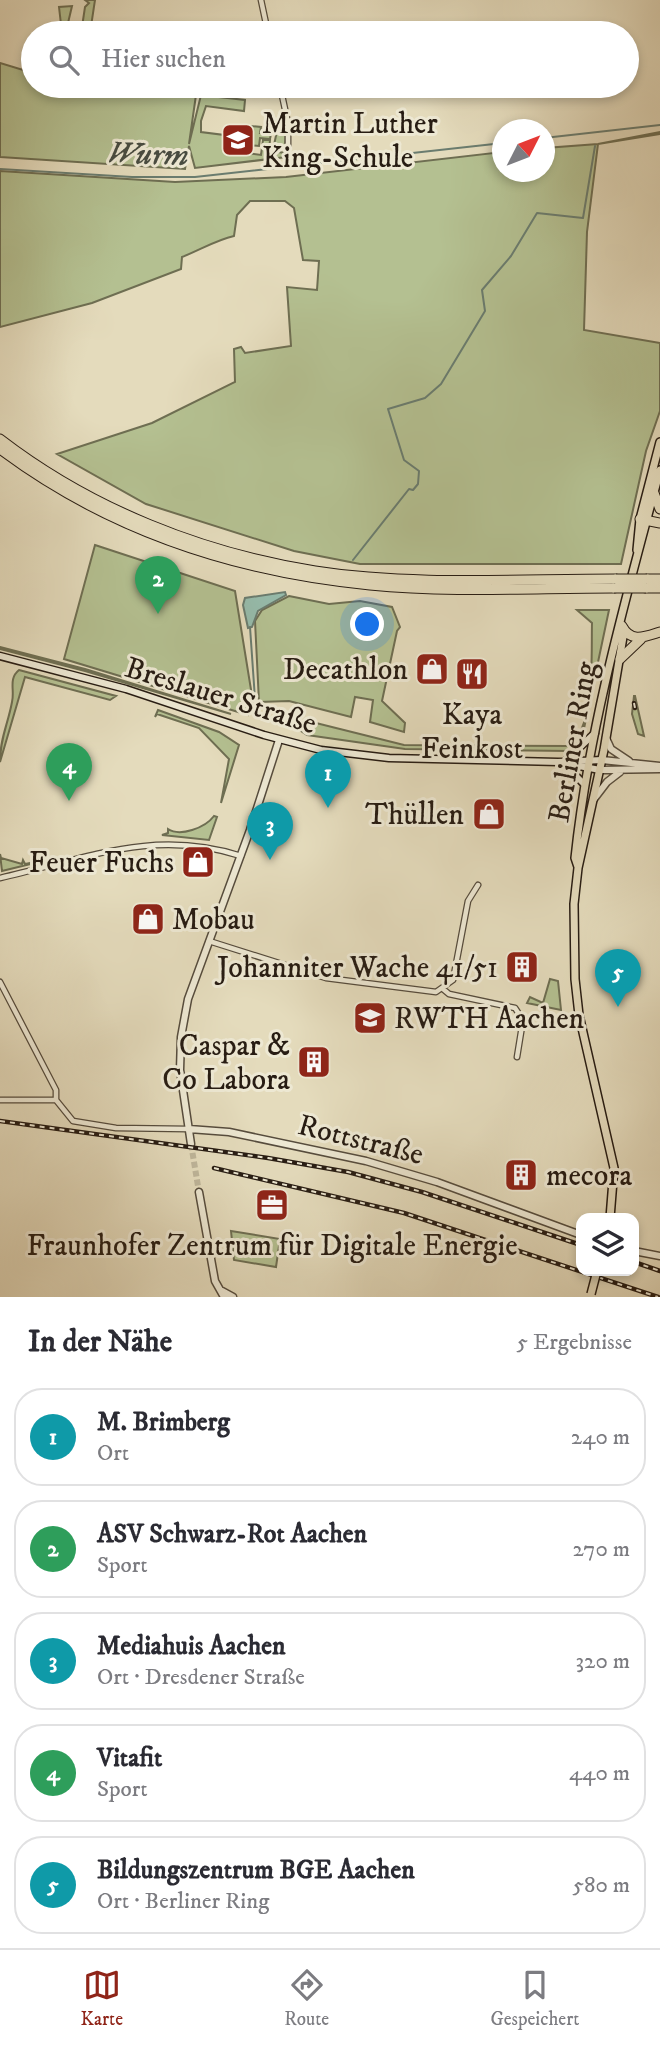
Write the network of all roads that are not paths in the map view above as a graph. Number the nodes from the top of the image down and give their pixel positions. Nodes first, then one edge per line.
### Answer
1 (261, 0) edge
2 (265, 21) edge
3 (283, 98) edge
4 (288, 146) dead end
5 (0, 439) edge
6 (660, 442) edge
7 (0, 449) edge
8 (660, 470) edge
9 (654, 493) junction
10 (660, 509) edge
11 (644, 520) junction
12 (660, 523) edge
13 (660, 579) edge
14 (647, 583) junction
15 (615, 584) junction
16 (660, 588) edge
17 (622, 626) junction
18 (660, 632) edge
19 (645, 637) junction
20 (0, 656) edge
21 (620, 659) junction
22 (596, 732) junction
23 (606, 738) junction
24 (279, 740) junction
25 (591, 760) junction
26 (602, 760) junction
27 (631, 762) junction
28 (566, 763) junction
29 (660, 767) edge
30 (588, 769) junction
31 (600, 770) junction
32 (621, 771) junction
33 (584, 784) junction
34 (592, 802) junction
35 (241, 856) junction
36 (578, 868) junction
37 (0, 878) edge
38 (478, 885) dead end
39 (209, 941) junction
40 (0, 982) edge
41 (443, 989) junction
42 (517, 1057) dead end
43 (0, 1100) edge
44 (56, 1100) junction
45 (189, 1129) junction
46 (191, 1144) tunnel mouth
47 (200, 1192) tunnel mouth
48 (610, 1213) edge
49 (576, 1233) edge
50 (639, 1252) edge
51 (660, 1256) edge
52 (596, 1276) edge
53 (218, 1287) junction
54 (591, 1296) edge
55 (224, 1297) edge
56 (233, 1297) edge

1 - 2 street
3 - 4 street
5 - 15 highway
6 - 11 main road, Berliner Ring
7 - 15 highway
8 - 9 main road, Berliner Ring
9 - 10 highway
9 - 11 main road, Berliner Ring
11 - 12 highway
11 - 17 main road, Berliner Ring
13 - 14 highway
14 - 15 highway, bridge
14 - 16 highway
17 - 19 highway
17 - 21 main road, Berliner Ring
17 - 22 main road, Berliner Ring
18 - 19 highway
19 - 21 highway
20 - 24 street, Breslauer Straße
21 - 23 main road, Berliner Ring
22 - 25 main road, Berliner Ring
22 - 28 street
23 - 26 main road, Berliner Ring
23 - 27 street
24 - 28 street, Breslauer Straße
24 - 35 street
25 - 26 street, Breslauer Straße
25 - 28 street, Breslauer Straße
25 - 30 main road, Berliner Ring
26 - 27 street, Breslauer Straße
26 - 31 main road, Berliner Ring
27 - 29 street, Breslauer Straße
28 - 30 street, Breslauer Straße
28 - 33 street
29 - 32 street, Breslauer Straße
30 - 31 street, Breslauer Straße
30 - 33 main road, Berliner Ring
31 - 32 street, Breslauer Straße
31 - 34 main road, Berliner Ring
32 - 34 street
33 - 36 main road, Berliner Ring
34 - 36 main road, Berliner Ring
35 - 37 street
35 - 39 street
36 - 48 main road, Berliner Ring
38 - 41 street
39 - 41 street
39 - 45 street
40 - 44 street
41 - 42 street
43 - 44 street
44 - 45 street, Rottstraße
45 - 46 street
45 - 49 street, Rottstraße
47 - 53 street
50 - 51 street
52 - 54 main road, bridge
53 - 55 street
53 - 56 street

